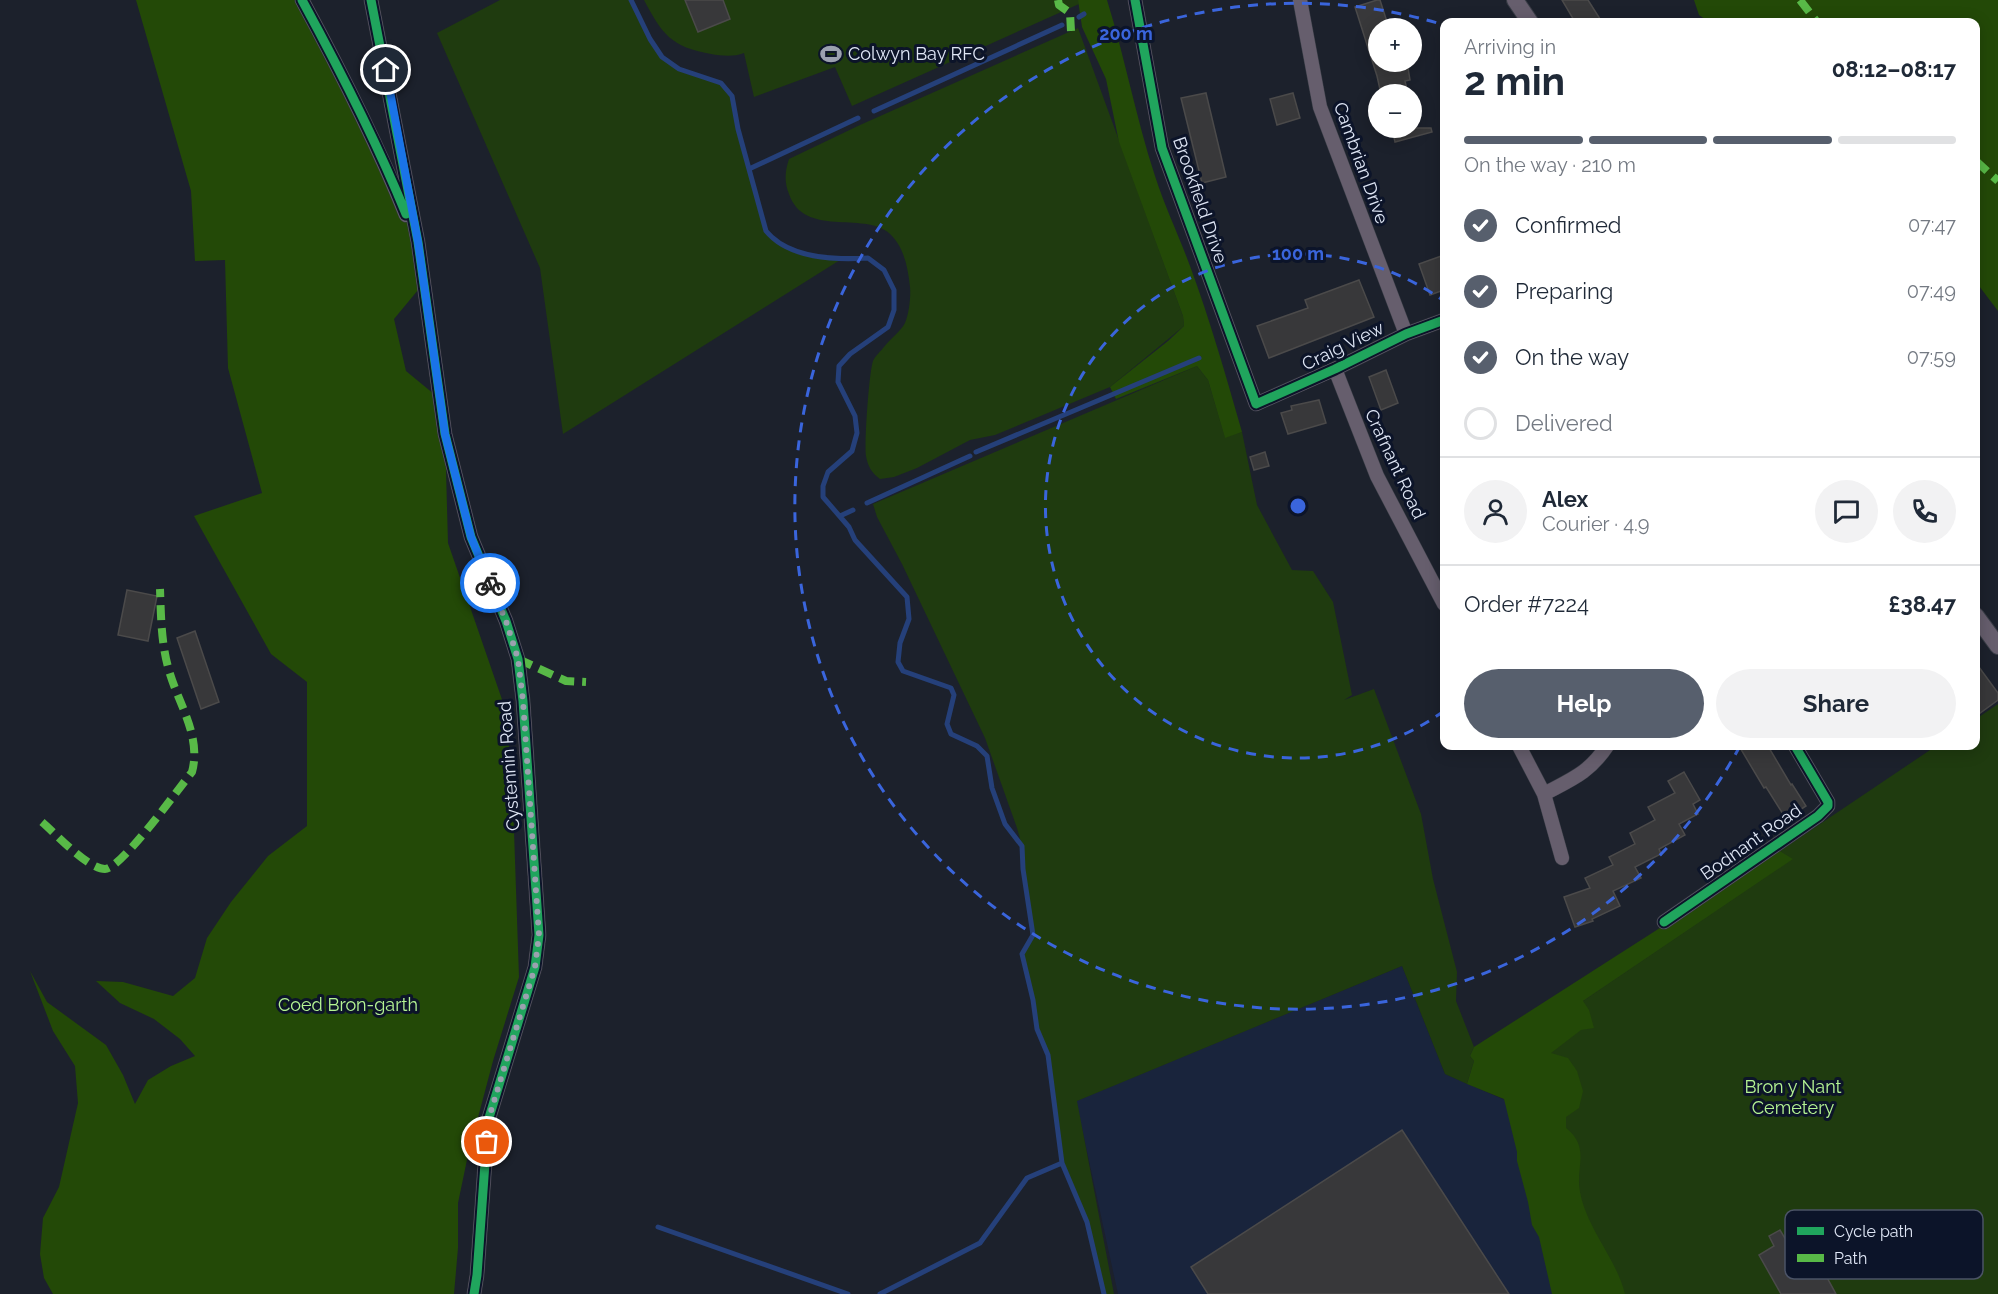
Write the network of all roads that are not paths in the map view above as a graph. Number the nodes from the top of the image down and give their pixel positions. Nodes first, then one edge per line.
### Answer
1 (302, 0) edge
2 (371, 0) edge
3 (1135, 0) edge
4 (1300, 0) edge
5 (1515, 0) edge
6 (1527, 18) edge
7 (418, 242) junction
8 (1440, 321) edge
9 (1406, 334) junction
10 (1335, 369) junction
11 (1256, 404) joint
12 (1440, 596) edge
13 (1980, 621) edge
14 (1998, 646) edge
15 (1521, 750) edge
16 (1604, 750) edge
17 (1798, 750) edge
18 (1544, 794) junction
19 (1562, 858) dead end
20 (1664, 922) dead end
21 (474, 1294) edge

1 - 7 street
2 - 7 street
3 - 11 street, Brookfield Drive
4 - 9 street, Cambrian Drive
5 - 6 street
7 - 21 street, Cystennin Road
8 - 9 street, Craig View
9 - 10 street, Craig View
10 - 11 street, Craig View
10 - 12 street, Crafnant Road
13 - 14 street
15 - 18 street
16 - 18 street
17 - 20 street, Bodnant Road
18 - 19 street

